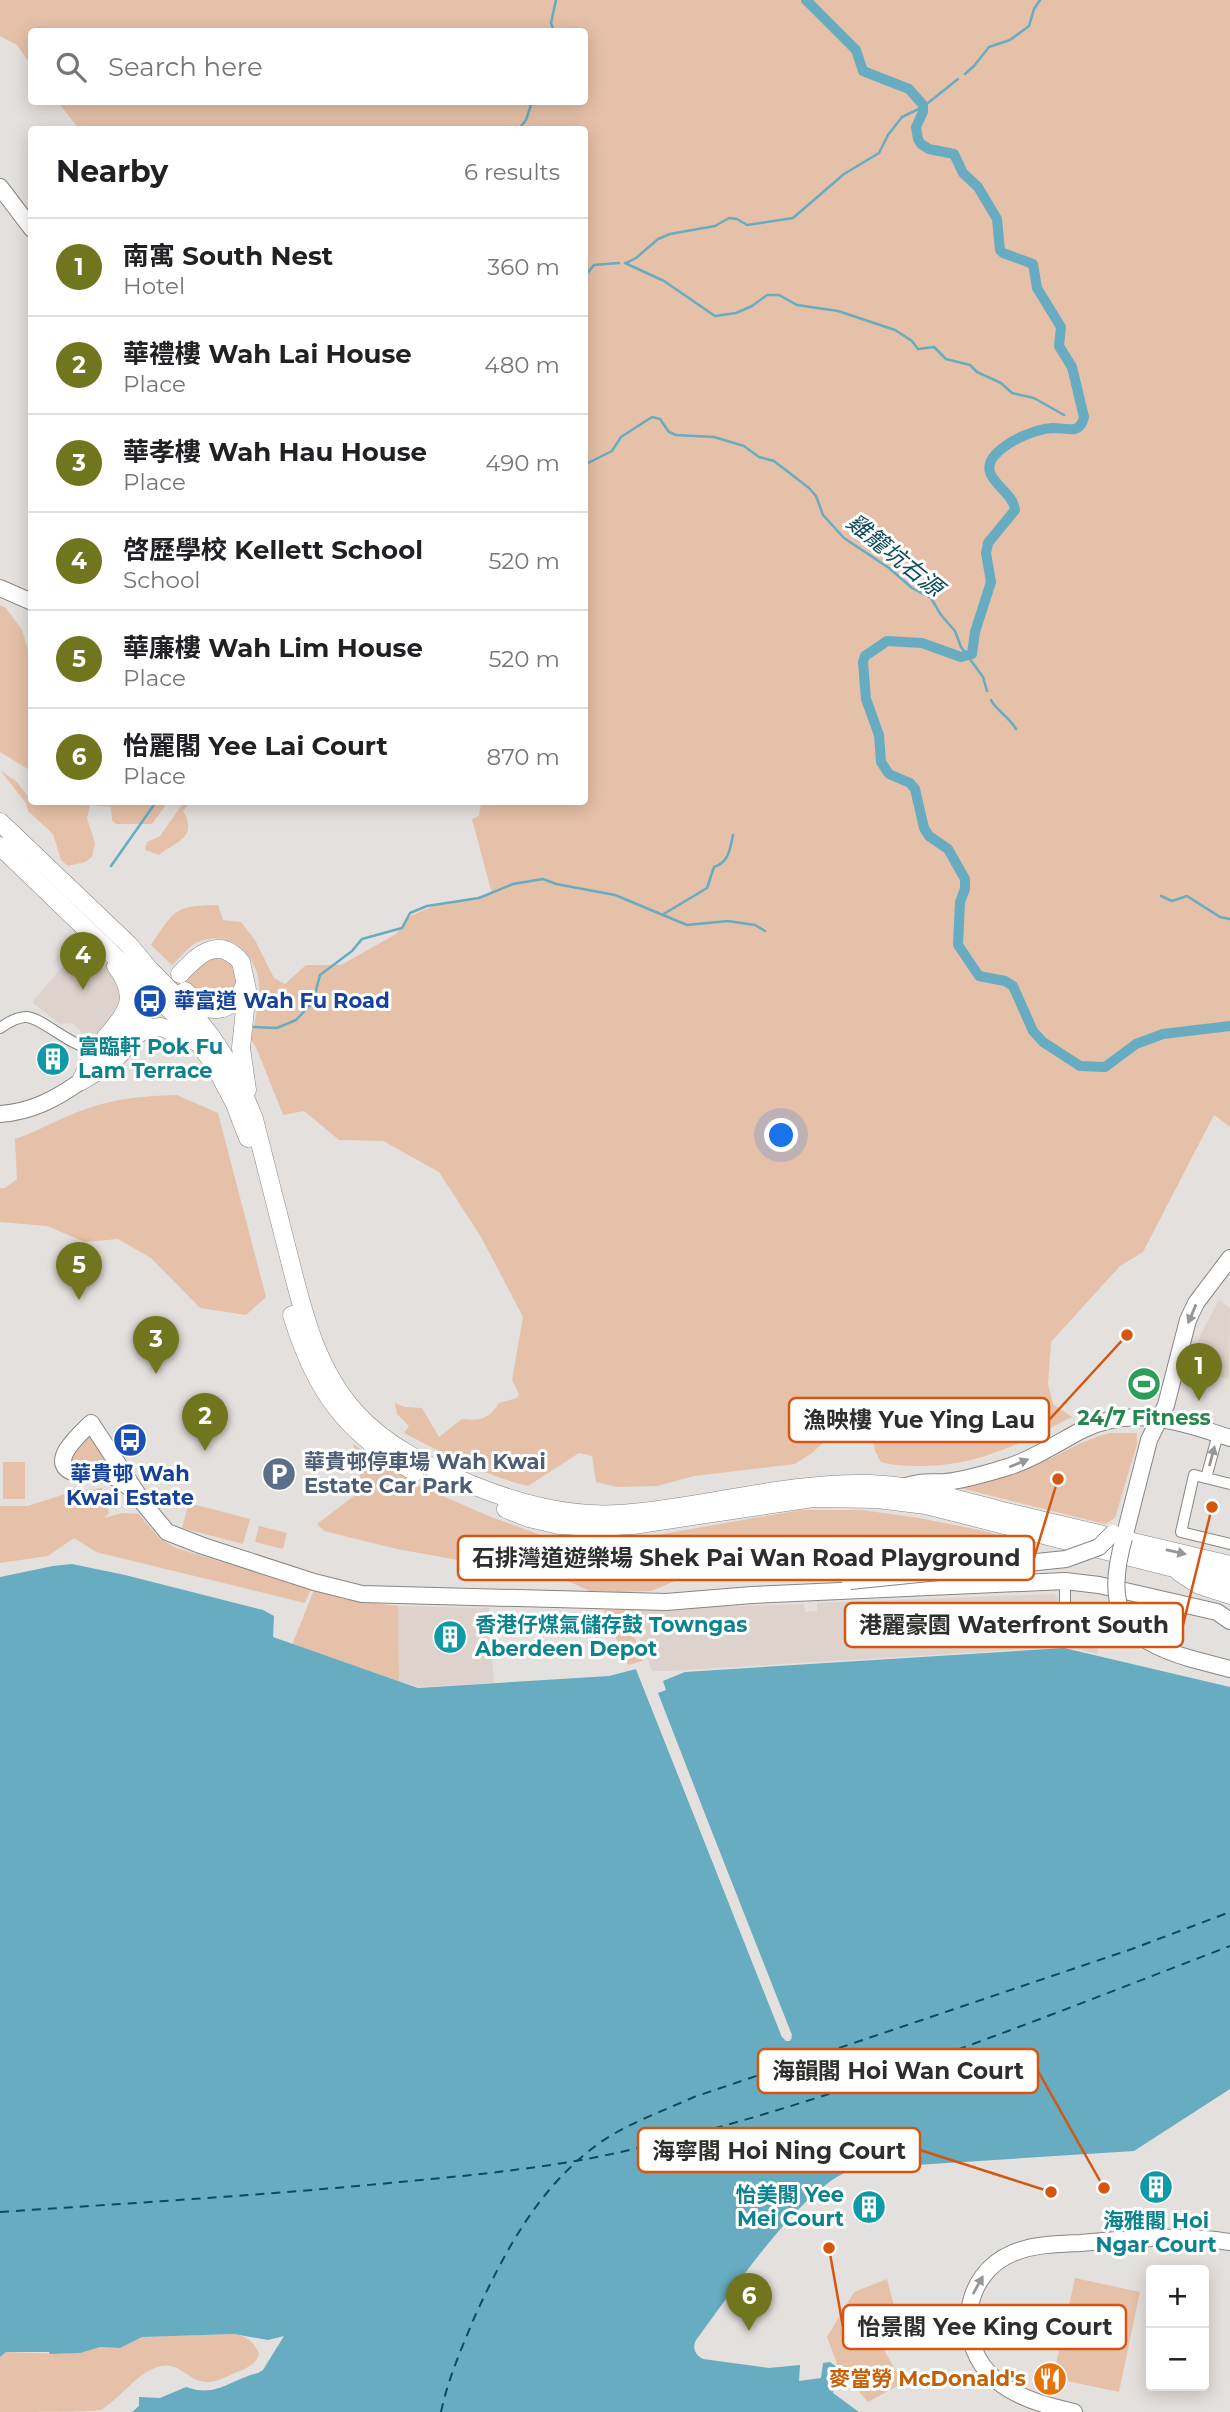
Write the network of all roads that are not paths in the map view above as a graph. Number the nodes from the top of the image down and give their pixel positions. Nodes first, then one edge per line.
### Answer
1 (0, 187) edge
2 (28, 224) edge
3 (0, 588) edge
4 (28, 600) edge
5 (0, 822) edge
6 (0, 846) edge
7 (0, 859) edge
8 (23, 870) junction
9 (65, 897) junction
10 (129, 945) junction
11 (107, 950) junction
12 (180, 974) dead end
13 (245, 975) junction
14 (150, 1007) dead end
15 (0, 1028) edge
16 (200, 1043) junction
17 (97, 1050) junction
18 (81, 1081) junction
19 (248, 1102) junction
20 (0, 1114) edge
21 (1230, 1258) edge
22 (1161, 1419) junction
23 (1224, 1436) edge
24 (1206, 1478) junction
25 (1230, 1484) edge
26 (903, 1486) junction
27 (139, 1497) junction
28 (1130, 1514) junction
29 (1230, 1544) edge
30 (1230, 1565) edge
31 (1170, 1567) junction
32 (1230, 1579) edge
33 (1065, 1581) junction
34 (752, 1595) junction
35 (1230, 1595) edge
36 (1230, 1621) edge
37 (1101, 1623) dead end
38 (1230, 1654) edge
39 (1209, 1663) junction
40 (1230, 1669) edge
41 (1230, 2242) edge
42 (1074, 2412) edge

1 - 2 street
3 - 4 street
5 - 9 main road
6 - 8 main road
7 - 8 main road
8 - 9 main road
9 - 10 main road
9 - 11 main road
10 - 13 main road
10 - 19 main road
11 - 16 main road
11 - 17 main road
12 - 13 main road
13 - 19 main road
14 - 18 main road
15 - 17 street
16 - 18 main road
16 - 31 main road
17 - 18 main road
18 - 20 street
19 - 26 main road
21 -> 22 street
22 - 23 street
26 -> 22 street
22 - 28 street
24 -> 23 street
24 - 25 street
24 - 29 street
26 -> 30 main road
27 - 27 street
27 - 34 street
28 - 34 street, bridge
28 - 39 street, bridge
31 - 32 main road
31 - 35 main road
33 - 34 street
33 - 36 street
33 - 37 street
38 - 39 street
39 - 40 street
42 -> 41 street

